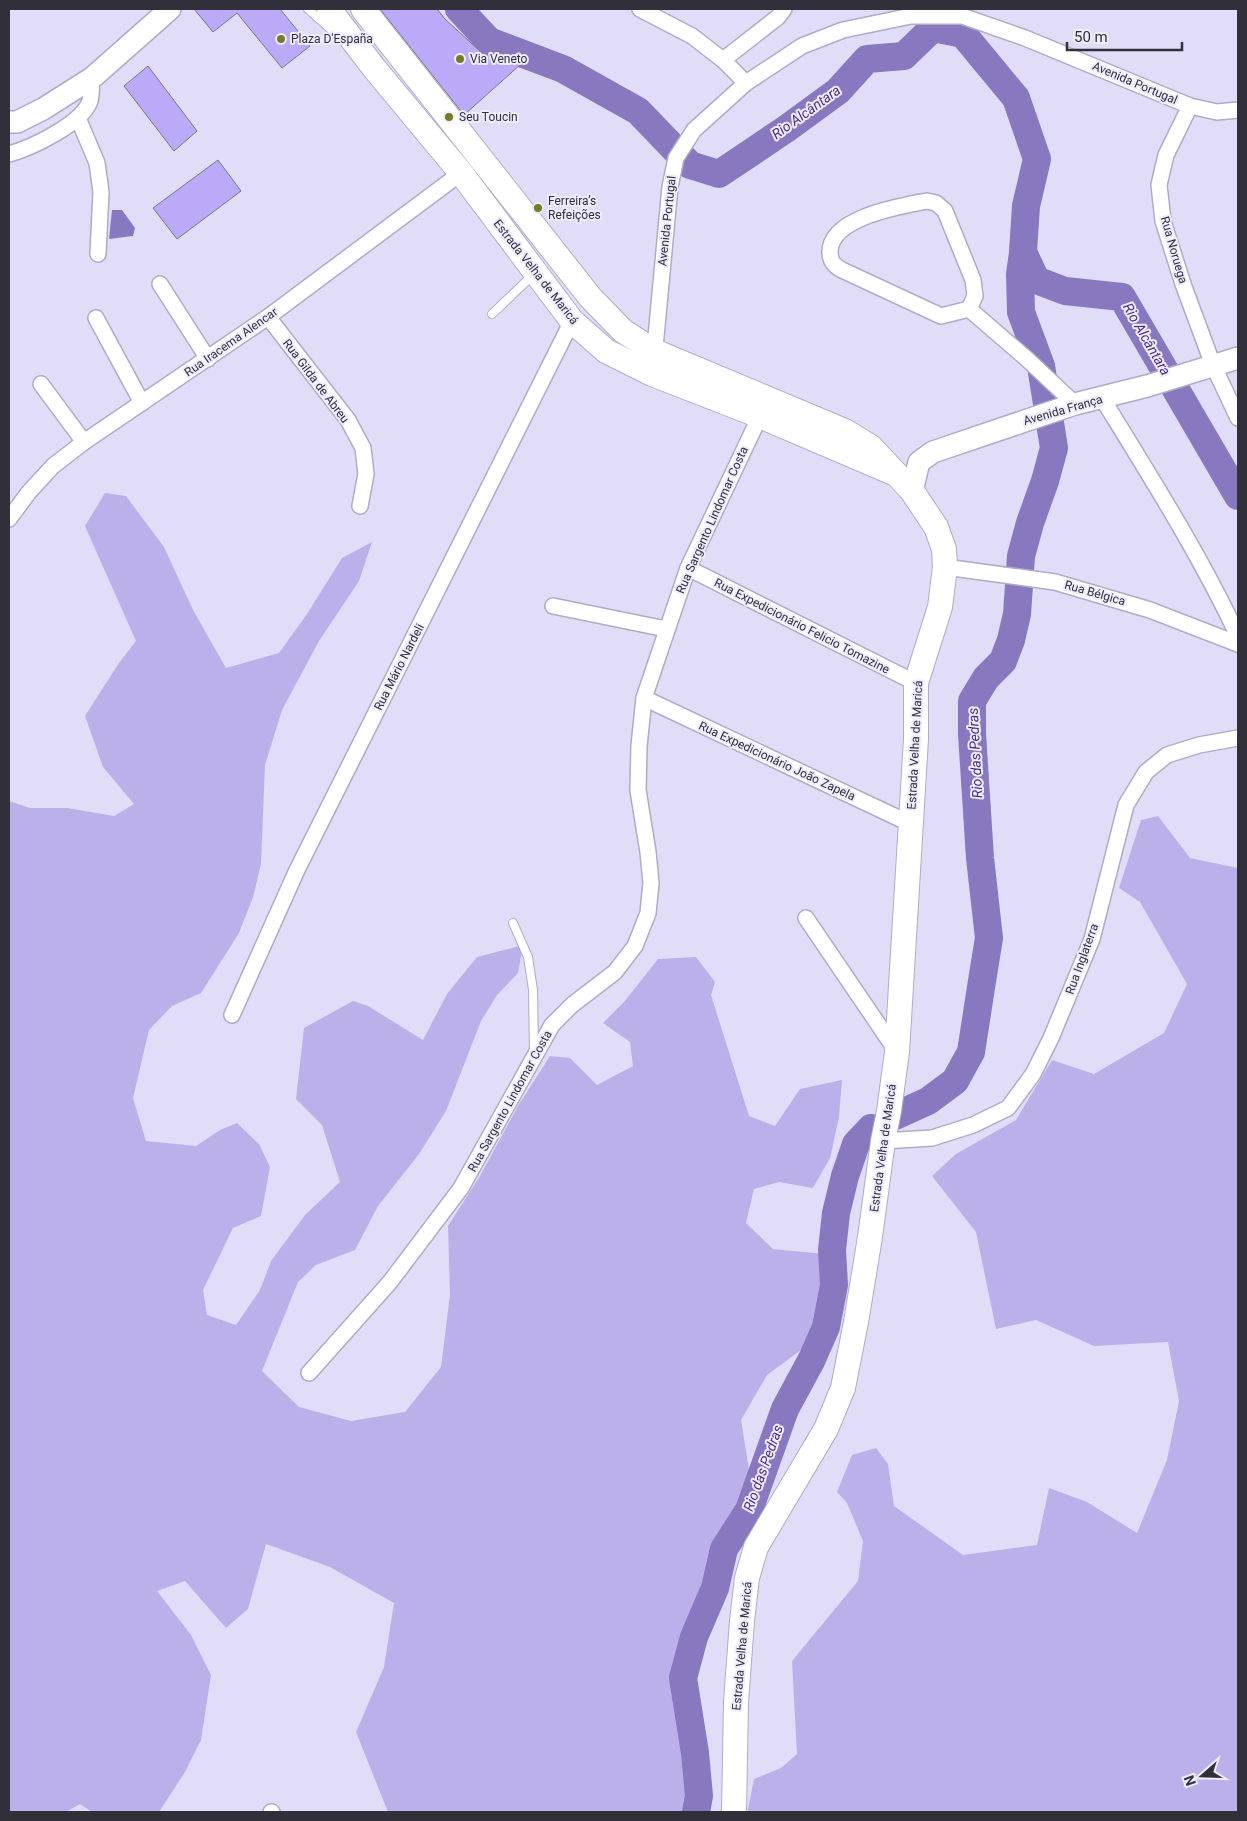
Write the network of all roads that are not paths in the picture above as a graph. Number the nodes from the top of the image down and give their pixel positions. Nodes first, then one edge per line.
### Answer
1 (170, 9) edge
2 (308, 9) edge
3 (329, 9) edge
4 (363, 9) edge
5 (640, 9) edge
6 (784, 9) edge
7 (723, 60) junction
8 (374, 68) junction
9 (92, 78) junction
10 (746, 84) junction
11 (1190, 106) junction
12 (1238, 110) edge
13 (78, 118) junction
14 (9, 122) edge
15 (9, 154) edge
16 (461, 173) junction
17 (98, 254) dead end
18 (535, 273) junction
19 (160, 284) dead end
20 (968, 309) junction
21 (492, 314) dead end
22 (96, 318) dead end
23 (268, 318) junction
24 (572, 321) junction
25 (1238, 358) edge
26 (208, 359) junction
27 (653, 363) junction
28 (1213, 365) junction
29 (41, 384) dead end
30 (1102, 398) junction
31 (142, 403) junction
32 (1075, 404) junction
33 (760, 416) junction
34 (1238, 418) edge
35 (84, 442) junction
36 (905, 484) junction
37 (360, 506) dead end
38 (9, 518) edge
39 (945, 567) junction
40 (688, 568) junction
41 (552, 606) dead end
42 (666, 629) junction
43 (1238, 636) edge
44 (1238, 644) edge
45 (916, 683) junction
46 (644, 698) junction
47 (1238, 738) edge
48 (911, 824) junction
49 (806, 918) dead end
50 (513, 923) dead end
51 (232, 1015) dead end
52 (897, 1052) junction
53 (534, 1057) junction
54 (883, 1141) junction
55 (309, 1374) dead end
56 (734, 1812) edge

1 - 9 street
2 - 8 lane
3 - 8 main road, Estrada Velha de Maricá
4 - 27 main road, Estrada Velha de Maricá
5 - 7 street
6 - 7 street
7 - 10 street
8 - 16 main road, Estrada Velha de Maricá
9 - 13 street
9 - 14 street
10 - 11 street, Avenida Portugal
10 - 27 street, Avenida Portugal
11 - 12 street, Avenida Portugal
11 - 28 street, Rua Noruega
13 - 15 street
13 - 17 street
16 - 18 main road, Estrada Velha de Maricá
16 - 23 street, Rua Iracema Alencar
18 - 21 lane
18 - 24 main road, Estrada Velha de Maricá
19 - 26 street
20 - 20 street
20 - 32 street
22 - 31 street
23 - 26 street, Rua Iracema Alencar
23 - 37 street, Rua Gilda de Abreu
24 - 27 main road, Estrada Velha de Maricá
24 - 51 street, Rua Mário Nardeli
25 - 28 street, Avenida França
26 - 31 street, Rua Iracema Alencar
27 - 33 main road, Estrada Velha de Maricá
27 - 36 main road, Estrada Velha de Maricá
28 - 30 street, Avenida França
28 - 34 street, Rua Noruega
29 - 35 street
30 - 32 street, Avenida França
30 - 43 street
31 - 35 street, Rua Iracema Alencar
32 - 36 street, Avenida França
33 - 36 main road, Estrada Velha de Maricá
33 - 40 street, Rua Sargento Lindomar Costa
35 - 38 street, Rua Iracema Alencar
36 - 39 main road, Estrada Velha de Maricá
39 - 44 street, Rua Bélgica
39 - 45 main road, Estrada Velha de Maricá
40 - 42 street, Rua Sargento Lindomar Costa
40 - 45 street, Rua Expedicionário Felicio Tomazine
41 - 42 street
42 - 46 street, Rua Sargento Lindomar Costa
45 - 48 main road, Estrada Velha de Maricá
46 - 48 street, Rua Expedicionário João Zapela
46 - 53 street, Rua Sargento Lindomar Costa
47 - 54 street, Rua Inglaterra
48 - 52 main road, Estrada Velha de Maricá
49 - 52 street
50 - 53 lane
52 - 54 main road, Estrada Velha de Maricá
53 - 55 street, Rua Sargento Lindomar Costa
54 - 56 main road, Estrada Velha de Maricá

